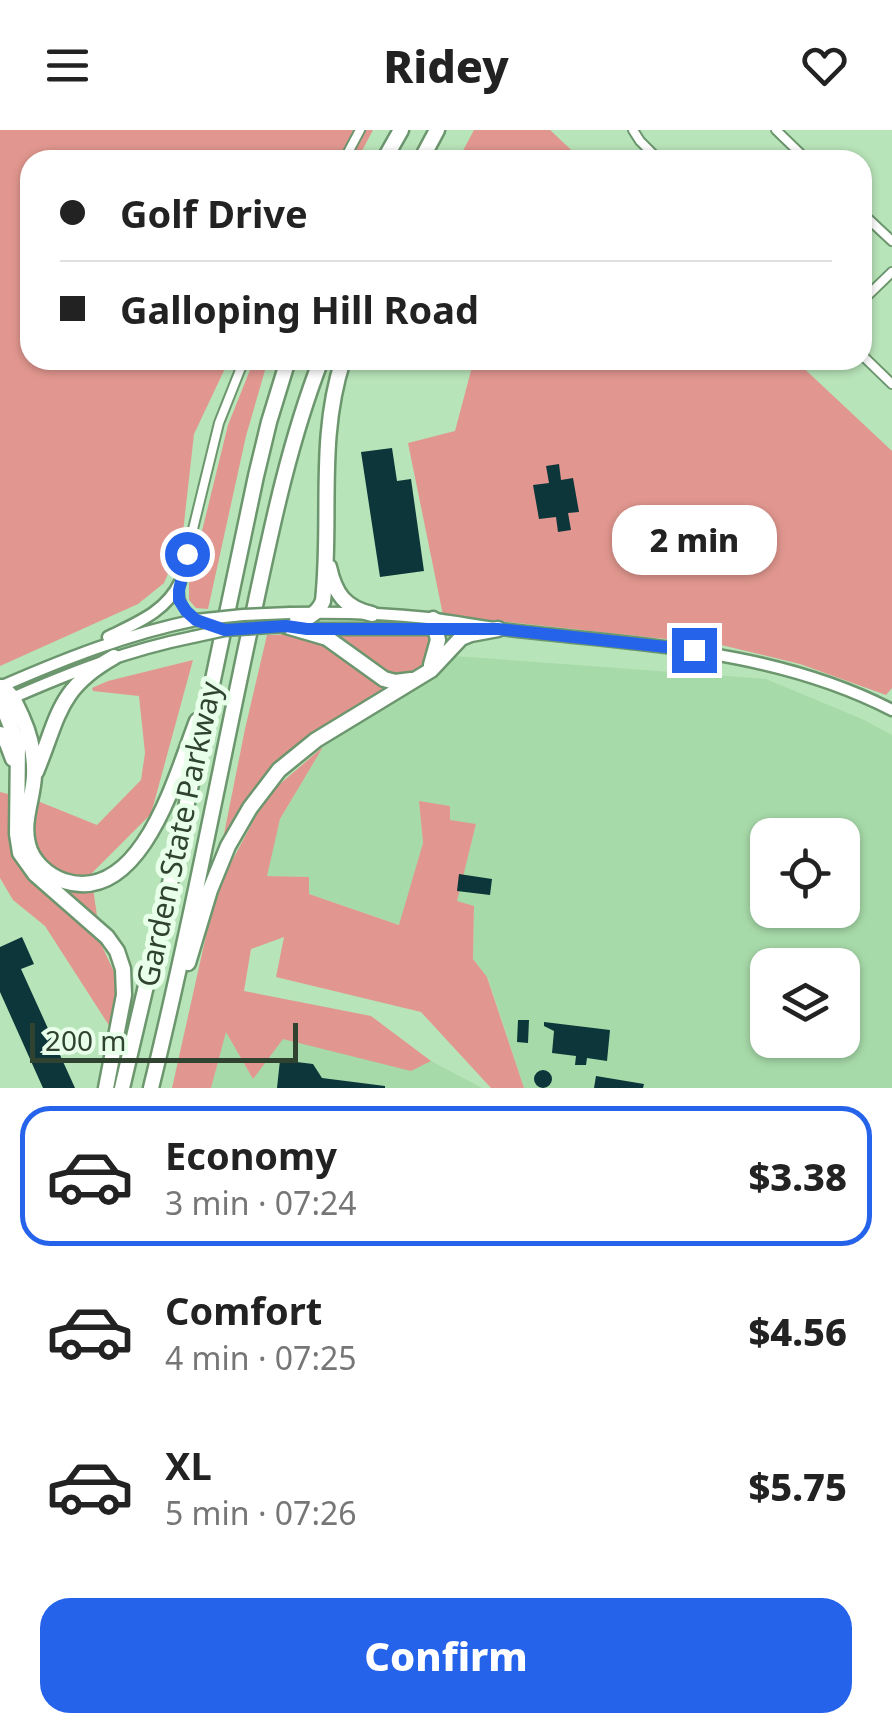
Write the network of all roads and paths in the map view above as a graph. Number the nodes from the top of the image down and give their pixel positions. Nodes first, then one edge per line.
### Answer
1 (633, 130) edge
2 (776, 130) edge
3 (650, 150) edge
4 (797, 150) edge
5 (872, 222) edge
6 (892, 241) edge
7 (892, 272) edge
8 (872, 292) edge
9 (872, 365) edge
10 (240, 370) edge
11 (285, 370) edge
12 (318, 370) edge
13 (340, 370) edge
14 (892, 384) edge
15 (326, 542) junction
16 (180, 582) junction
17 (317, 612) junction
18 (372, 614) junction
19 (196, 620) junction
20 (288, 620) junction
21 (435, 624) junction
22 (498, 629) junction
23 (225, 630) junction
24 (114, 657) junction
25 (62, 660) junction
26 (214, 673) junction
27 (421, 676) junction
28 (2, 696) edge
29 (892, 710) edge
30 (0, 734) edge
31 (34, 778) junction
32 (17, 790) junction
33 (157, 1064) junction
34 (106, 1088) edge
35 (122, 1088) edge
36 (151, 1088) edge

1 - 3 street
2 - 4 street
5 - 6 street
7 - 8 street
9 - 14 street
10 - 16 street
11 - 26 highway, Garden State Parkway
12 - 33 highway, Garden State Parkway
13 - 15 highway
15 - 17 highway
15 - 18 highway
16 - 19 street
16 - 25 main road
17 - 18 main road
17 - 20 highway
18 - 21 main road
19 - 20 main road, bridge
19 - 23 main road, bridge
19 - 25 main road
20 - 21 main road
20 - 23 main road, bridge
20 - 27 highway
21 - 22 main road
21 - 27 highway
22 - 27 highway
22 - 29 main road
23 - 24 main road, bridge
24 - 28 main road
24 - 31 highway
25 - 28 main road
26 - 31 highway
26 - 35 highway, Garden State Parkway
27 - 33 highway
28 - 31 highway
28 - 32 highway
30 - 32 highway
32 - 34 highway
33 - 36 highway, Garden State Parkway

